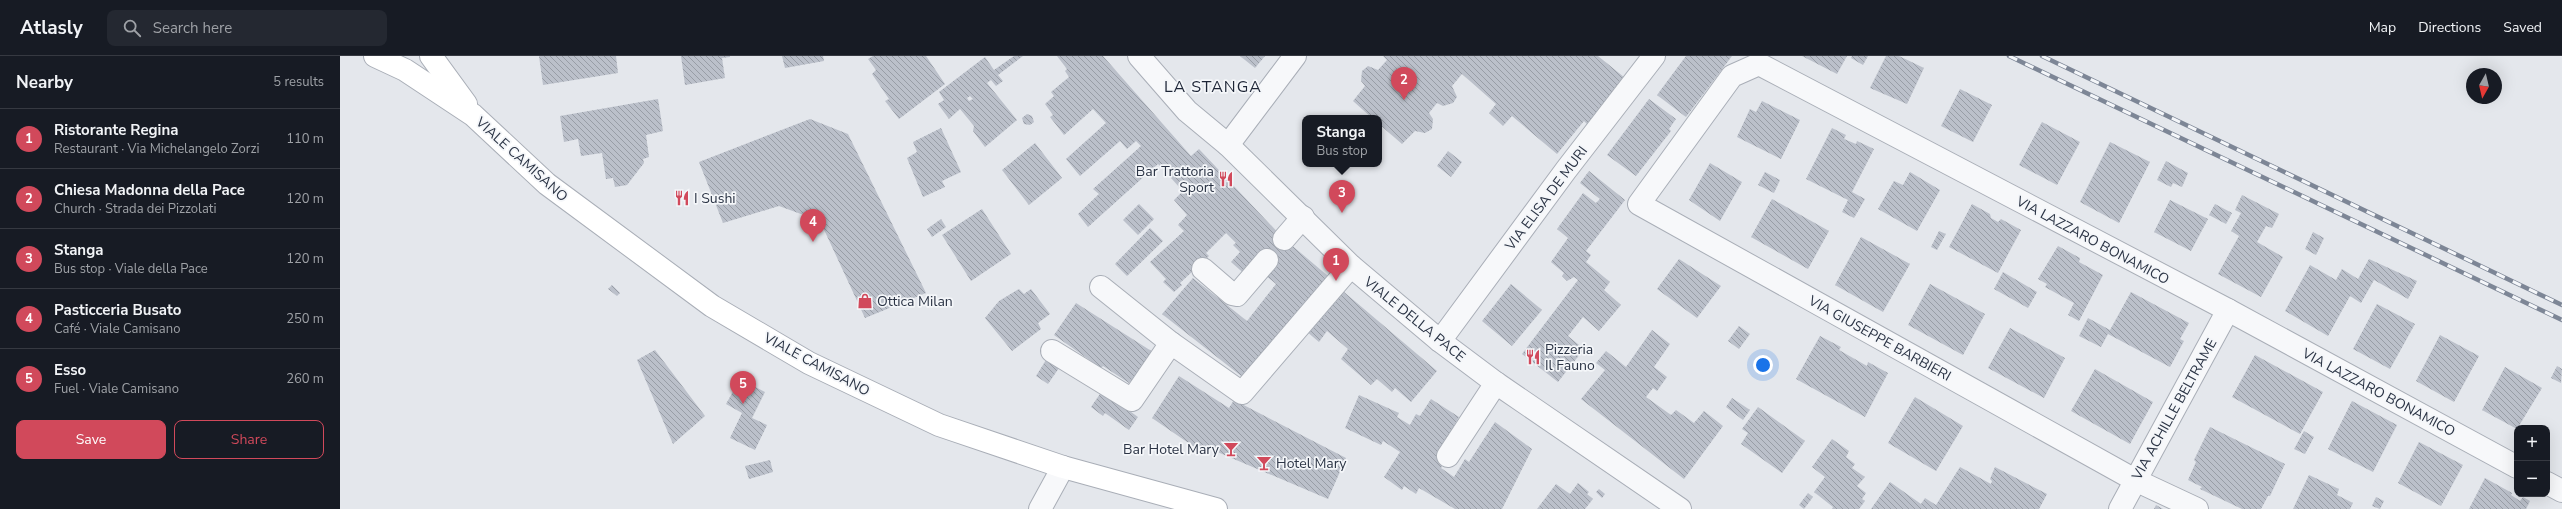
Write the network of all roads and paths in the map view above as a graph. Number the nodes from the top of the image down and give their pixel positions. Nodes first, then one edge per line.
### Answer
1 (375, 56) edge
2 (430, 56) edge
3 (1139, 56) edge
4 (1295, 56) edge
5 (1654, 56) edge
6 (473, 115) junction
7 (1687, 135) joint
8 (1228, 145) junction
9 (1302, 217) junction
10 (1284, 239) dead end
11 (1267, 260) dead end
12 (1351, 266) junction
13 (1203, 269) dead end
14 (1101, 287) dead end
15 (2228, 310) junction
16 (1440, 341) junction
17 (1171, 343) junction
18 (1052, 351) dead end
19 (1496, 383) junction
20 (1448, 456) dead end
21 (2514, 465) edge
22 (1063, 466) junction
23 (2135, 480) junction
24 (2550, 485) edge
25 (2562, 491) edge
26 (1040, 509) edge
27 (1216, 509) edge
28 (1680, 509) edge
29 (2120, 509) edge
30 (2197, 509) edge

1 - 6 main road, VIALE CAMISANO
2 - 6 main road, VIALE CAMISANO
3 - 8 street, VIALE DELLA PACE
4 - 8 street
5 - 16 street, VIA ELISA DE MURI
6 - 22 main road, VIALE CAMISANO
7 - 15 street, VIA LAZZARO BONAMICO
7 - 23 street, VIA GIUSEPPE BARBIERI
8 - 9 street, VIALE DELLA PACE
9 - 10 street
9 - 12 street, VIALE DELLA PACE
11 - 13 street
12 - 16 street, VIALE DELLA PACE
12 - 17 street
14 - 17 street
15 - 21 street, VIA LAZZARO BONAMICO
15 - 23 street, VIA ACHILLE BELTRAME
16 - 19 street, VIALE DELLA PACE
17 - 18 street
19 - 20 street
19 - 28 street, VIALE DELLA PACE
22 - 26 street
22 - 27 main road, VIALE CAMISANO
23 - 29 street, VIA ACHILLE BELTRAME
23 - 30 street, VIA GIUSEPPE BARBIERI
24 - 25 street

